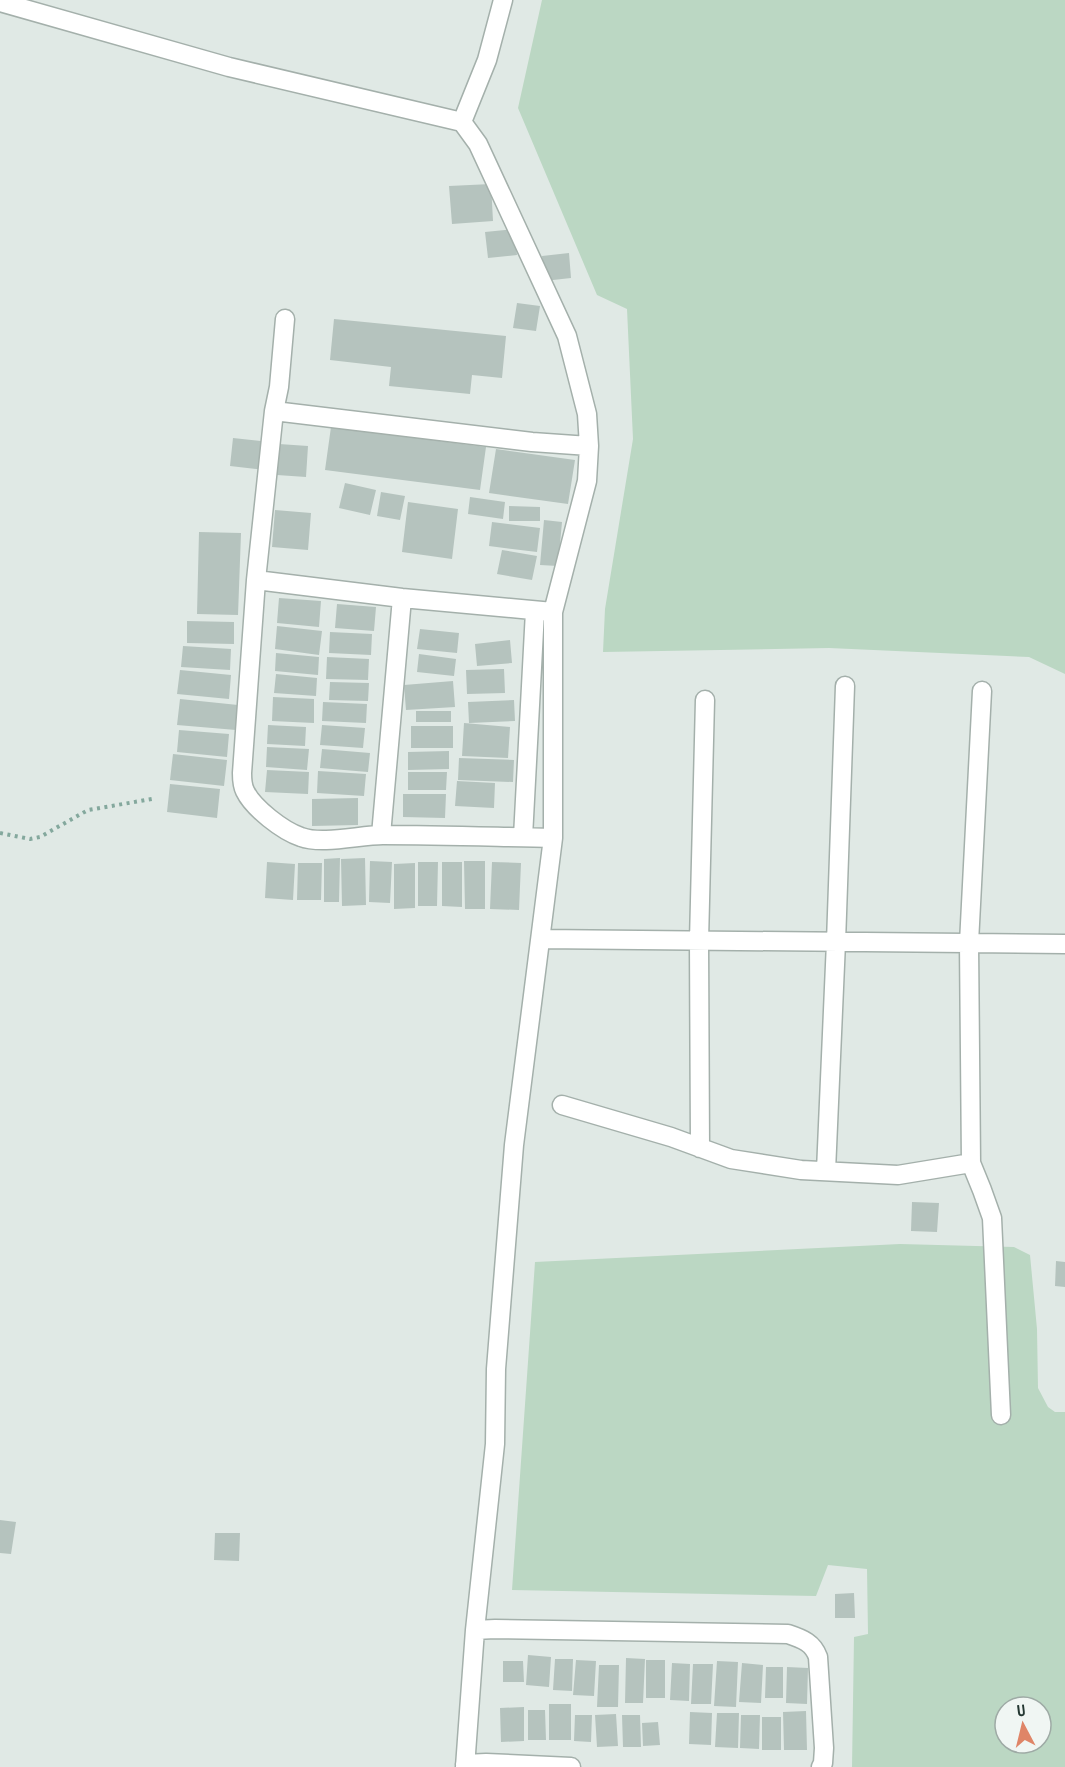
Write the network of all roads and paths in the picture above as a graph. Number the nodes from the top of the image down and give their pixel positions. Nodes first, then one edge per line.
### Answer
1 (502, 0) edge
2 (0, 2) edge
3 (462, 122) junction
4 (285, 319) dead end
5 (274, 411) junction
6 (589, 446) junction
7 (256, 580) junction
8 (402, 598) junction
9 (544, 611) junction
10 (845, 686) dead end
11 (982, 691) dead end
12 (705, 700) dead end
13 (152, 799) dead end
14 (0, 833) edge
15 (381, 835) junction
16 (523, 837) junction
17 (553, 838) junction
18 (541, 939) junction
19 (699, 941) junction
20 (836, 942) junction
21 (969, 943) junction
22 (1065, 944) edge
23 (562, 1106) dead end
24 (700, 1148) junction
25 (971, 1163) junction
26 (826, 1171) junction
27 (1001, 1415) dead end
28 (475, 1630) junction
29 (465, 1766) edge
30 (571, 1767) edge
31 (821, 1767) edge

1 - 3 street
2 - 3 street
3 - 6 street
4 - 5 street
5 - 6 street
5 - 7 street
6 - 9 street
7 - 8 street
7 - 15 street
8 - 9 street
8 - 15 street
9 - 16 street
9 - 17 street
10 - 20 street
11 - 21 street
12 - 19 street
13 - 14 path
15 - 16 street
16 - 17 street
17 - 18 street
18 - 19 street
18 - 28 street
19 - 20 street
19 - 24 street
20 - 21 street
20 - 26 street
21 - 22 street
21 - 25 street
23 - 24 street
24 - 26 street
25 - 26 street
25 - 27 street
28 - 29 street
28 - 31 street
29 - 30 street

